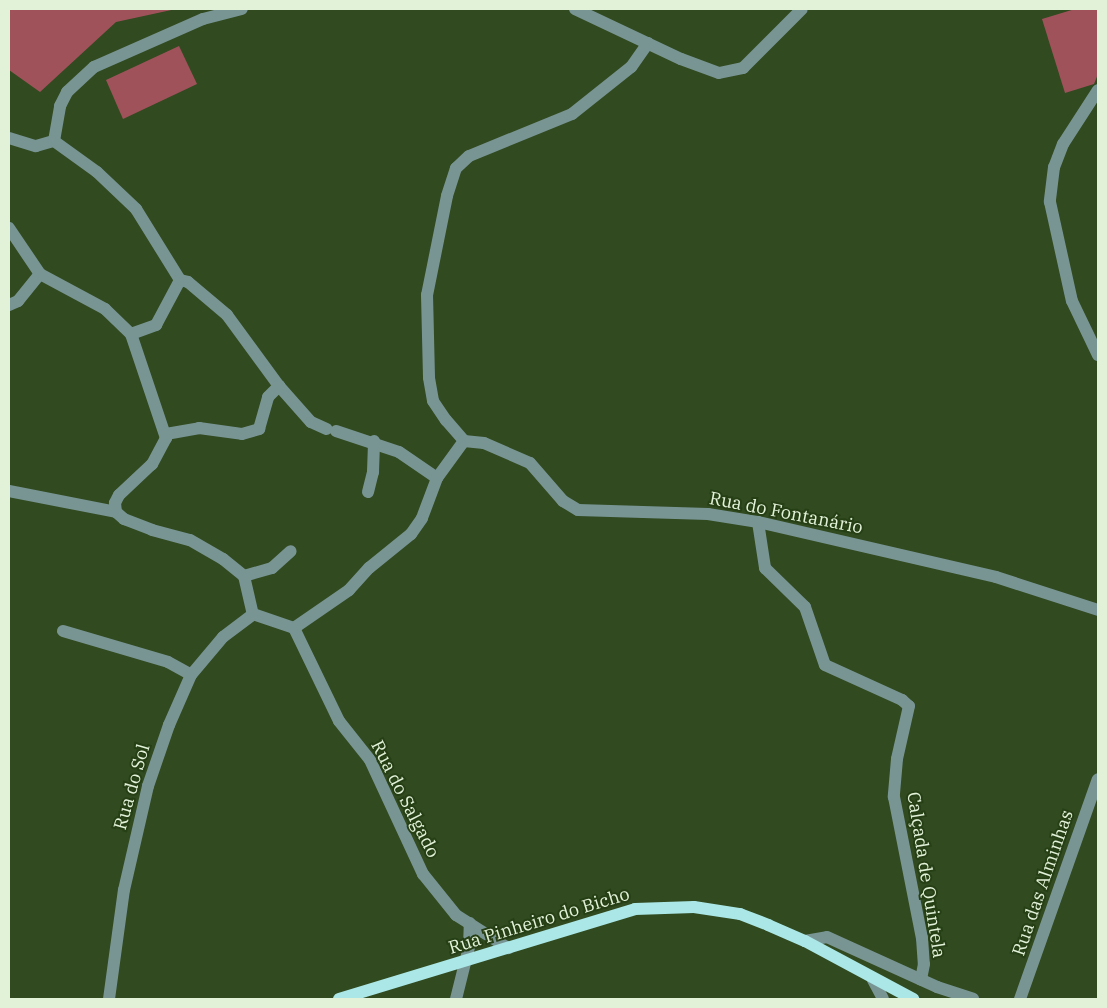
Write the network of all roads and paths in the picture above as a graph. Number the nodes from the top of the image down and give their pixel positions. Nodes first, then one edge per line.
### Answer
1 (242, 9) edge
2 (575, 9) edge
3 (802, 9) edge
4 (648, 43) junction
5 (1098, 90) edge
6 (9, 138) edge
7 (54, 140) junction
8 (9, 228) edge
9 (40, 274) junction
10 (180, 280) junction
11 (9, 305) edge
12 (131, 334) junction
13 (1098, 355) edge
14 (278, 386) junction
15 (166, 434) junction
16 (374, 441) junction
17 (464, 441) junction
18 (437, 478) junction
19 (9, 491) edge
20 (368, 492) dead end
21 (116, 512) junction
22 (758, 522) junction
23 (291, 551) dead end
24 (244, 576) junction
25 (1098, 610) edge
26 (252, 614) junction
27 (294, 628) junction
28 (63, 631) dead end
29 (191, 674) junction
30 (1098, 779) edge
31 (470, 923) junction
32 (806, 941) junction
33 (508, 948) junction
34 (465, 962) junction
35 (873, 980) junction
36 (921, 980) junction
37 (109, 999) edge
38 (339, 999) edge
39 (456, 999) edge
40 (882, 999) edge
41 (913, 999) edge
42 (973, 999) edge
43 (1020, 999) edge

1 - 7 street
2 - 4 street
3 - 4 street
4 - 17 street
5 - 13 street
6 - 7 street
7 - 10 street
8 - 9 street
9 - 11 street
9 - 12 street
10 - 12 street
10 - 14 street
12 - 15 street
14 - 15 street
14 - 16 street
15 - 21 street
16 - 18 street
16 - 20 street
17 - 18 street
17 - 22 street, Rua do Fontanário
18 - 27 street
19 - 21 street
21 - 24 street
22 - 25 street, Rua do Fontanário
22 - 36 street, Calçada de Quintela
23 - 24 street
24 - 26 street
26 - 27 street
26 - 29 street, Rua do Sol
27 - 31 street, Rua do Salgado
28 - 29 street
29 - 37 street, Rua do Sol
30 - 43 street, Rua das Alminhas
31 - 33 street, Rua do Salgado
31 - 34 street
32 - 33 main road, Rua Pinheiro do Bicho
32 - 35 main road, Rua Pinheiro do Bicho
32 - 36 street
33 - 34 main road, Rua Pinheiro do Bicho
34 - 38 main road, Rua Pinheiro do Bicho
34 - 39 street
35 - 40 street
35 - 41 main road, Rua Pinheiro do Bicho
36 - 42 street

